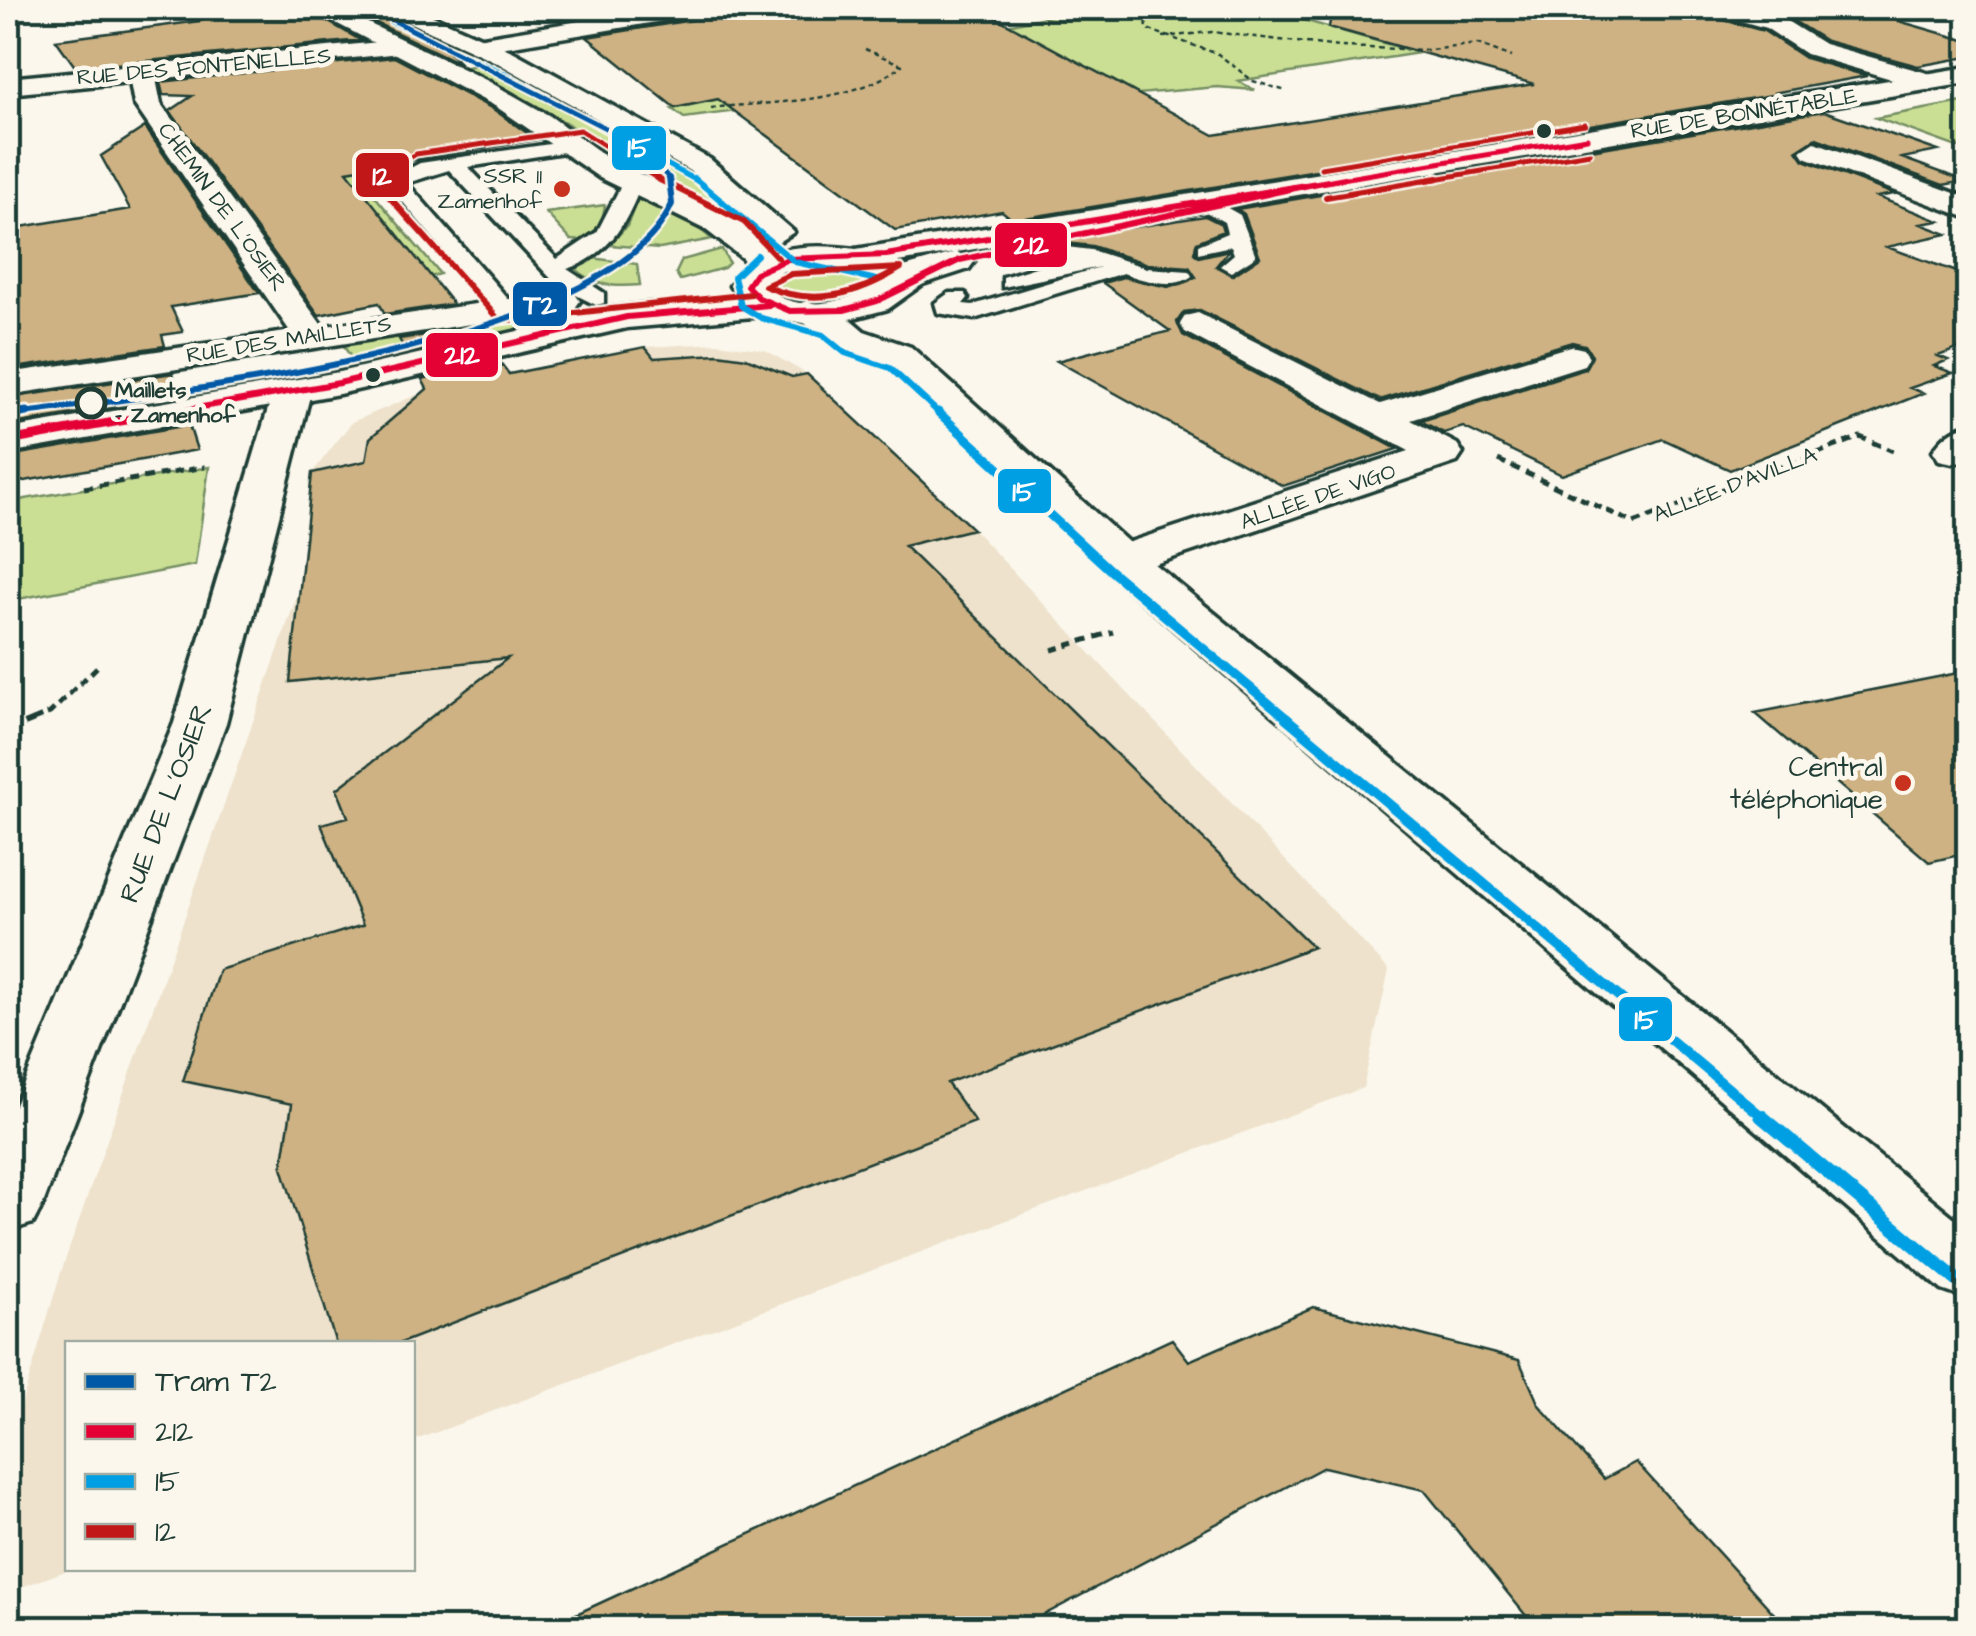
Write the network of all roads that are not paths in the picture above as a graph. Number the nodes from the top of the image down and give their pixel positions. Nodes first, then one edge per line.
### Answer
1 (319, 8) edge
2 (396, 8) edge
3 (697, 8) edge
4 (1721, 8) edge
5 (478, 45) junction
6 (400, 47) junction
7 (142, 74) junction
8 (1954, 79) edge
9 (8, 86) edge
10 (577, 144) junction
11 (1815, 151) dead end
12 (454, 164) junction
13 (1341, 180) junction
14 (632, 182) junction
15 (1968, 209) edge
16 (1216, 216) junction
17 (1018, 247) junction
18 (1218, 257) dead end
19 (846, 258) junction
20 (1111, 262) junction
21 (552, 267) junction
22 (1011, 282) dead end
23 (762, 284) junction
24 (888, 294) junction
25 (596, 298) junction
26 (957, 298) dead end
27 (504, 308) junction
28 (807, 312) junction
29 (1198, 324) dead end
30 (312, 336) junction
31 (898, 355) junction
32 (1572, 357) dead end
33 (8, 384) edge
34 (292, 392) junction
35 (1377, 418) junction
36 (8, 441) edge
37 (1120, 560) junction
38 (8, 1204) edge
39 (1968, 1270) edge

1 - 6 street
2 - 5 street
3 - 5 street
4 - 8 street
5 - 19 street
6 - 7 street, RUE DES FONTENELLES
6 - 10 street
7 - 9 street, RUE DES FONTENELLES
7 - 30 street, CHEMIN DE L'OSIER
8 - 13 street, RUE DE BONNÉTABLE
10 - 12 lane
10 - 14 street
11 - 15 street
12 - 21 lane
12 - 27 lane
13 - 16 street, RUE DE BONNÉTABLE
13 - 16 street, RUE DE BONNÉTABLE
14 - 21 lane
14 - 23 street
16 - 17 street, RUE DE BONNÉTABLE
16 - 18 lane
16 - 19 street, RUE DE BONNÉTABLE
17 - 20 lane
17 - 24 street, RUE DE BONNÉTABLE
19 - 23 street, RUE DE BONNÉTABLE
19 - 24 street
20 - 20 lane
20 - 22 lane
20 - 26 lane
21 - 25 lane
23 - 25 street, RUE DES MAILLETS
23 - 28 street
23 - 34 street, RUE DES MAILLETS
24 - 28 street, RUE DE BONNÉTABLE
24 - 31 street
25 - 27 street, RUE DES MAILLETS
27 - 30 street, RUE DES MAILLETS
28 - 31 street
29 - 35 street, ALLÉE DE VIGO
30 - 33 street, RUE DES MAILLETS
31 - 37 street
32 - 35 street
34 - 36 street, RUE DES MAILLETS
34 - 38 street, RUE DE L'OSIER
35 - 37 street, ALLÉE DE VIGO
37 - 39 street

